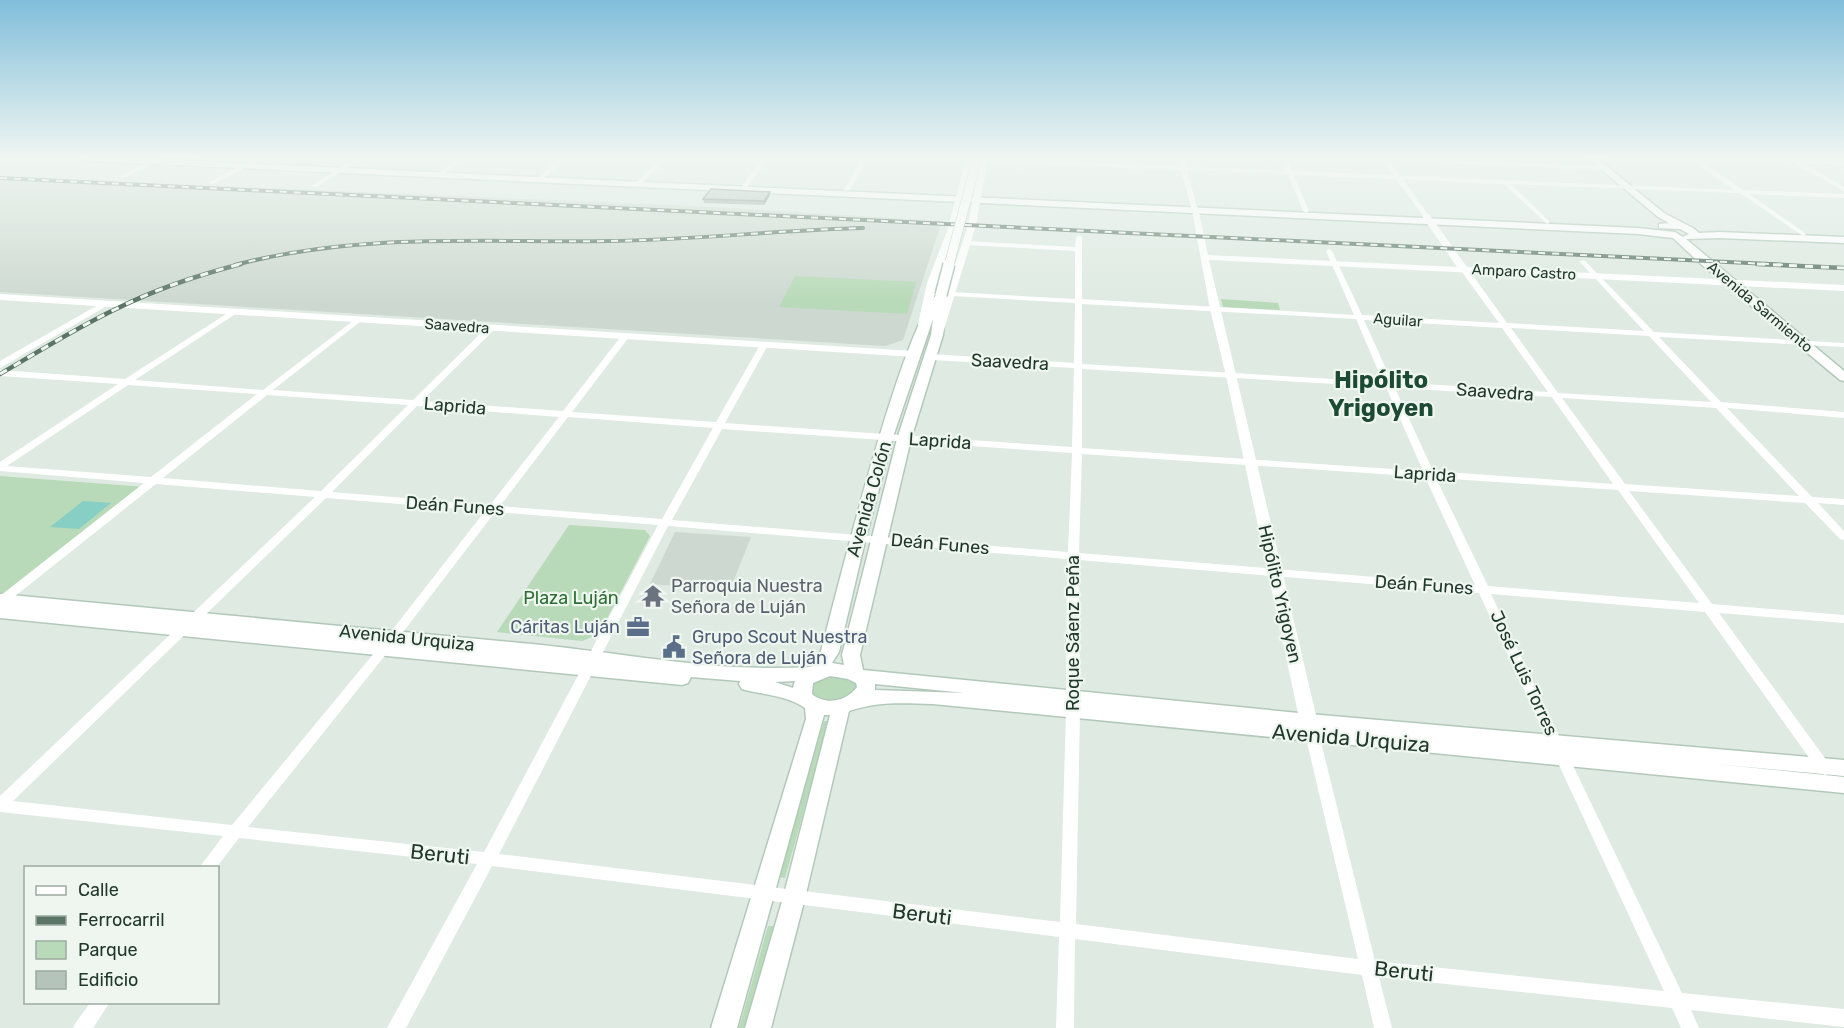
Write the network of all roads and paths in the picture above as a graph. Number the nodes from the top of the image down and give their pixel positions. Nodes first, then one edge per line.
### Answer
1 (957, 207) edge
2 (966, 207) edge
3 (975, 207) edge
4 (1155, 207) edge
5 (1304, 207) edge
6 (1419, 207) edge
7 (1532, 207) edge
8 (1642, 207) edge
9 (1651, 207) edge
10 (1765, 207) edge
11 (1195, 209) junction
12 (1306, 211) junction
13 (1427, 219) junction
14 (1547, 222) junction
15 (1665, 226) junction
16 (1680, 231) junction
17 (1803, 234) junction
18 (1844, 236) edge
19 (1079, 237) dead end
20 (1696, 237) junction
21 (1844, 240) edge
22 (966, 243) junction
23 (1079, 249) junction
24 (1329, 251) dead end
25 (1204, 257) junction
26 (1583, 262) dead end
27 (1336, 264) junction
28 (1463, 268) junction
29 (1598, 276) junction
30 (1730, 283) junction
31 (1743, 284) junction
32 (1844, 288) edge
33 (947, 294) junction
34 (0, 297) edge
35 (1079, 301) junction
36 (108, 303) junction
37 (1215, 309) junction
38 (234, 311) junction
39 (1358, 317) junction
40 (358, 319) junction
41 (1506, 326) junction
42 (923, 327) junction
43 (491, 328) junction
44 (1652, 334) junction
45 (625, 336) junction
46 (1810, 343) junction
47 (764, 345) junction
48 (1844, 345) edge
49 (914, 354) junction
50 (931, 357) junction
51 (0, 365) edge
52 (1078, 366) junction
53 (1844, 367) edge
54 (0, 373) edge
55 (1232, 376) junction
56 (1844, 377) edge
57 (126, 383) junction
58 (1390, 386) junction
59 (266, 393) junction
60 (1554, 396) junction
61 (417, 403) junction
62 (1719, 405) junction
63 (566, 415) junction
64 (1844, 415) edge
65 (721, 425) junction
66 (886, 437) junction
67 (904, 439) junction
68 (1077, 449) junction
69 (1251, 461) junction
70 (0, 467) edge
71 (1429, 474) junction
72 (155, 480) junction
73 (1618, 486) junction
74 (322, 496) junction
75 (1808, 499) junction
76 (1844, 502) edge
77 (492, 510) junction
78 (666, 521) junction
79 (858, 537) junction
80 (1844, 537) edge
81 (880, 539) junction
82 (1073, 555) junction
83 (1275, 574) junction
84 (1484, 589) junction
85 (1, 603) edge
86 (1707, 606) junction
87 (1844, 619) edge
88 (190, 623) junction
89 (388, 643) junction
90 (592, 663) junction
91 (816, 672) junction
92 (859, 674) junction
93 (810, 702) junction
94 (849, 703) junction
95 (1073, 703) junction
96 (1310, 727) junction
97 (1560, 750) junction
98 (1822, 766) junction
99 (1842, 783) edge
100 (0, 806) edge
101 (235, 831) junction
102 (488, 859) junction
103 (207, 866) edge
104 (763, 895) junction
105 (794, 898) junction
106 (1066, 931) junction
107 (1369, 968) junction
108 (1677, 1001) junction
109 (100, 1004) edge
110 (1844, 1018) edge
111 (82, 1028) edge
112 (396, 1028) edge
113 (724, 1028) edge
114 (758, 1028) edge
115 (1065, 1028) edge
116 (1383, 1028) edge
117 (1690, 1028) edge

1 - 42 street, Avenida Colón
2 - 33 main road, Avenida Colón, bridge
3 - 22 street, Avenida Colón
4 - 11 main road
5 - 12 street
6 - 13 street
7 - 14 street
8 - 15 main road, Avenida Sarmiento
9 - 16 main road, Avenida Sarmiento
10 - 17 street
11 - 12 main road
11 - 13 main road
11 - 25 street, Hipólito Yrigoyen
12 - 13 main road
13 - 14 main road
13 - 16 main road
13 - 28 street
14 - 15 main road
15 - 16 main road, Avenida Sarmiento
16 - 17 main road
16 - 20 main road
16 - 30 main road, Avenida Sarmiento
17 - 18 main road
19 - 23 street, Roque Sáenz Peña
20 - 21 main road
20 - 31 main road, Avenida Sarmiento
22 - 23 street
22 - 33 street, Avenida Colón
23 - 35 street, Roque Sáenz Peña
24 - 27 street, José Luis Torres
25 - 27 street, Amparo Castro
25 - 37 street, Hipólito Yrigoyen
26 - 29 street
27 - 28 street, Amparo Castro
27 - 39 street, José Luis Torres
28 - 29 street, Amparo Castro
28 - 41 street
29 - 30 street, Amparo Castro
29 - 44 street
30 - 31 street, Amparo Castro
30 - 46 main road, Avenida Sarmiento
31 - 32 street, Amparo Castro
31 - 46 main road, Avenida Sarmiento
33 - 35 street, Aguilar
33 - 42 main road, Avenida Colón
33 - 50 main road, Avenida Colón
34 - 36 street, Saavedra
35 - 37 street, Aguilar
35 - 52 street, Roque Sáenz Peña
36 - 38 street, Saavedra
36 - 51 street
37 - 39 street, Aguilar
37 - 55 street, Hipólito Yrigoyen
38 - 40 street, Saavedra
38 - 57 street
39 - 41 street, Aguilar
39 - 58 street, José Luis Torres
40 - 43 street, Saavedra
40 - 59 street
41 - 44 street, Aguilar
41 - 60 street
42 - 49 main road, Avenida Colón
43 - 45 street, Saavedra
43 - 61 street
44 - 46 street, Aguilar
44 - 62 street
45 - 47 street, Saavedra
45 - 63 street
46 - 48 street, Aguilar
46 - 53 main road, Avenida Sarmiento
46 - 56 main road, Avenida Sarmiento
47 - 49 street, Saavedra
47 - 65 street
49 - 66 main road, Avenida Colón
50 - 52 street, Saavedra
50 - 67 main road, Avenida Colón
52 - 55 street, Saavedra
52 - 68 street, Roque Sáenz Peña
54 - 57 street, Laprida
55 - 58 street, Saavedra
55 - 69 street, Hipólito Yrigoyen
57 - 59 street, Laprida
57 - 70 street
58 - 60 street, Saavedra
58 - 71 street, José Luis Torres
59 - 61 street, Laprida
59 - 72 street
60 - 62 street, Saavedra
60 - 73 street
61 - 63 street, Laprida
61 - 74 street
62 - 64 street, Saavedra
62 - 75 street
63 - 65 street, Laprida
63 - 77 street
65 - 66 street, Laprida
65 - 78 street
66 - 67 street, Laprida
66 - 79 main road, Avenida Colón
67 - 68 street, Laprida
67 - 81 main road, Avenida Colón
68 - 69 street, Laprida
68 - 82 street, Roque Sáenz Peña
69 - 71 street, Laprida
69 - 83 street, Hipólito Yrigoyen
70 - 72 street, Deán Funes
71 - 73 street, Laprida
71 - 84 street, José Luis Torres
72 - 74 street, Deán Funes
72 - 85 street
73 - 75 street, Laprida
73 - 86 street
74 - 77 street, Deán Funes
74 - 88 street
75 - 76 street, Laprida
75 - 80 street
77 - 78 street, Deán Funes
77 - 89 street
78 - 79 street, Deán Funes
78 - 90 street
79 - 81 street, Deán Funes
79 - 91 main road, Avenida Colón
81 - 82 street, Deán Funes
81 - 92 main road, Avenida Colón
82 - 83 street, Deán Funes
82 - 95 street, Roque Sáenz Peña
83 - 84 street, Deán Funes
83 - 96 street, Hipólito Yrigoyen
84 - 86 street, Deán Funes
84 - 97 street, José Luis Torres
85 - 88 main road, Avenida Urquiza
86 - 87 street, Deán Funes
86 - 98 street
88 - 89 main road, Avenida Urquiza
88 - 100 street
89 - 90 main road, Avenida Urquiza
89 - 101 street
90 - 91 main road, Avenida Urquiza
90 - 93 main road, Avenida Urquiza
90 - 102 street
91 - 92 main road, Avenida Urquiza
91 - 93 main road, Avenida Colón
92 - 94 main road, Avenida Colón
92 - 95 main road, Avenida Urquiza
93 - 94 main road, Avenida Urquiza
93 - 104 main road
94 - 95 main road, Avenida Urquiza
94 - 105 main road
95 - 96 main road, Avenida Urquiza
95 - 106 street, Roque Sáenz Peña
96 - 97 main road, Avenida Urquiza
96 - 107 street, Hipólito Yrigoyen
97 - 98 main road, Avenida Urquiza
97 - 99 main road, Avenida Urquiza
97 - 108 street, José Luis Torres
98 - 99 main road, Avenida Urquiza
100 - 101 street, Beruti
101 - 102 street, Beruti
101 - 103 street
102 - 104 street, Beruti
102 - 112 street
104 - 105 street, Beruti
104 - 113 main road
105 - 106 street, Beruti
105 - 114 main road
106 - 107 street, Beruti
106 - 115 street, Roque Sáenz Peña
107 - 108 street, Beruti
107 - 116 street, Hipólito Yrigoyen
108 - 110 street, Beruti
108 - 117 street, José Luis Torres
109 - 111 street

